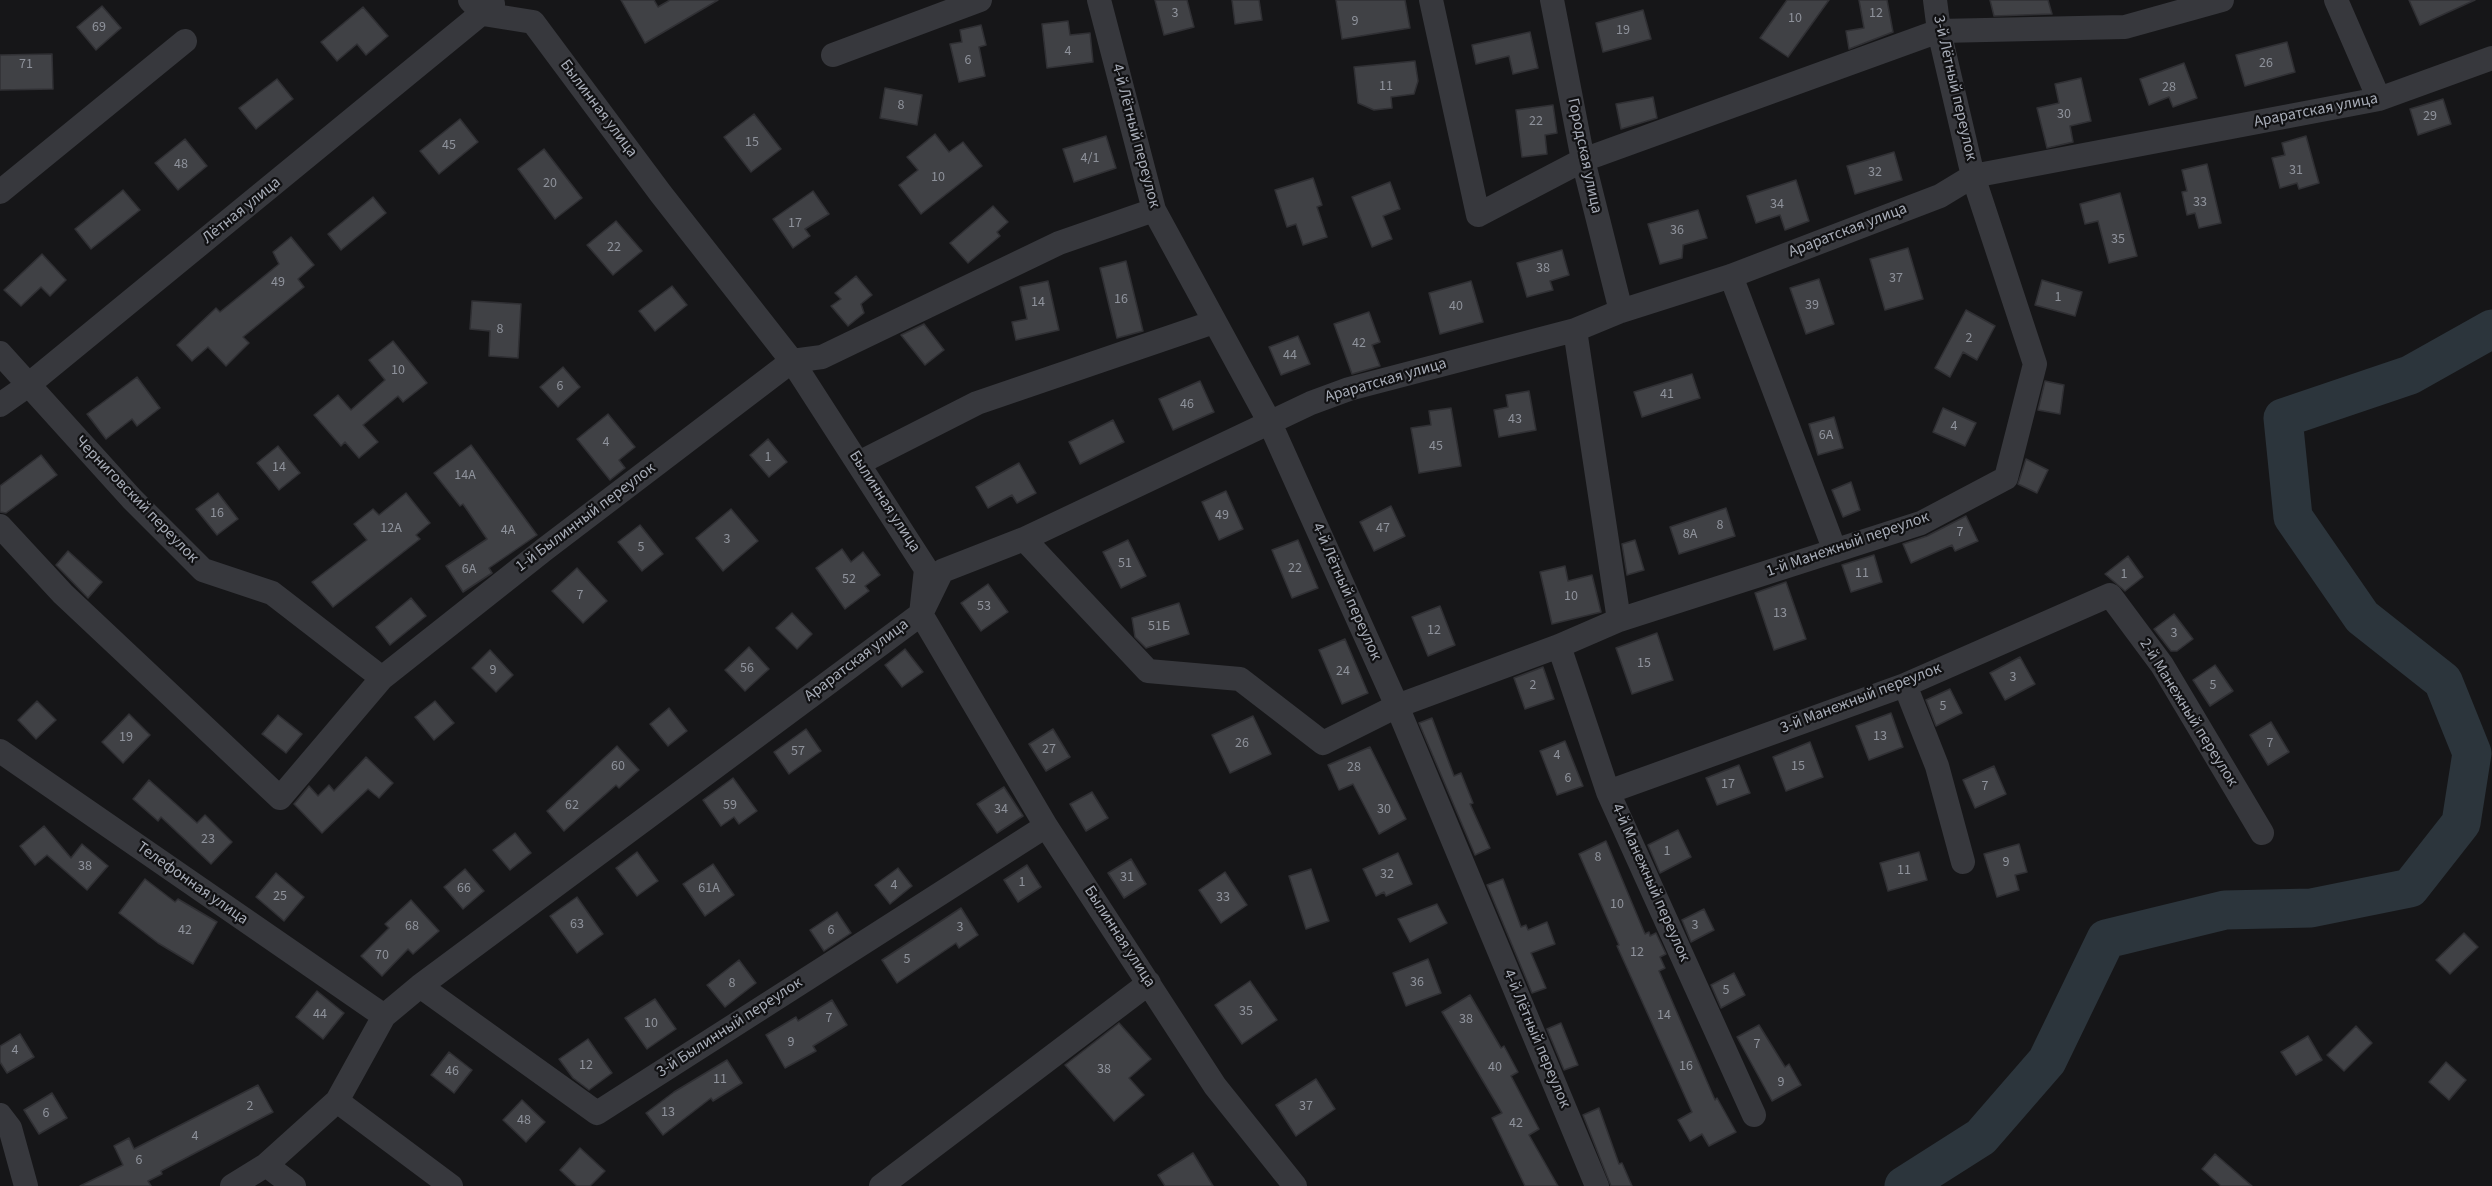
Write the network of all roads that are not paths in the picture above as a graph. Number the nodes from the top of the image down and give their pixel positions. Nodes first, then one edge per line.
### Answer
1 (980, 0) edge
2 (1099, 0) edge
3 (1431, 0) edge
4 (1552, 0) edge
5 (1935, 0) edge
6 (2222, 0) edge
7 (2336, 0) edge
8 (483, 5) edge
9 (1939, 32) junction
10 (185, 41) dead end
11 (833, 55) dead end
12 (2492, 58) edge
13 (2379, 99) junction
14 (1582, 160) junction
15 (1973, 176) junction
16 (0, 192) edge
17 (1154, 210) junction
18 (1731, 276) junction
19 (1621, 311) junction
20 (1214, 322) junction
21 (1575, 330) junction
22 (0, 353) edge
23 (792, 361) junction
24 (27, 386) junction
25 (0, 405) edge
26 (1269, 421) junction
27 (859, 463) junction
28 (0, 526) edge
29 (1024, 539) junction
30 (1835, 551) junction
31 (2110, 595) joint
32 (921, 614) junction
33 (1619, 620) junction
34 (1559, 646) junction
35 (381, 678) junction
36 (1905, 686) junction
37 (1397, 706) junction
38 (0, 751) edge
39 (1608, 792) junction
40 (1046, 826) junction
41 (2262, 833) dead end
42 (1963, 862) dead end
43 (1149, 983) junction
44 (420, 986) junction
45 (384, 1016) junction
46 (337, 1101) junction
47 (1754, 1114) dead end
48 (0, 1115) edge
49 (266, 1166) junction
50 (26, 1186) edge
51 (232, 1186) edge
52 (294, 1186) edge
53 (451, 1186) edge
54 (881, 1186) edge
55 (1295, 1186) edge
56 (1597, 1186) edge

1 - 11 street
2 - 17 street, 4-й Лётный переулок
3 - 14 street
4 - 14 street, Городская улица
5 - 9 street, 3-й Лётный переулок
6 - 9 street
7 - 13 street
8 - 23 street, Былинная улица
8 - 24 street, Лётная улица
9 - 14 street
9 - 15 street, 3-й Лётный переулок
10 - 16 street
12 - 13 street, Араратская улица
13 - 15 street, Араратская улица
14 - 19 street, Городская улица
15 - 18 street, Араратская улица
15 - 30 street, 1-й Манежный переулок
17 - 20 street, 4-й Лётный переулок
17 - 23 street
18 - 19 street, Араратская улица
18 - 30 street
19 - 21 street, Араратская улица
20 - 26 street, 4-й Лётный переулок
20 - 27 street
21 - 26 street, Араратская улица
21 - 33 street
22 - 24 street, Черниговский переулок
23 - 27 street, Былинная улица
23 - 35 street, 1-й Былинный переулок
24 - 25 street, Лётная улица
24 - 35 street, Черниговский переулок
26 - 29 street, Араратская улица
26 - 37 street, 4-й Лётный переулок
27 - 32 street, Былинная улица
28 - 35 street, 1-й Былинный переулок
29 - 32 street, Араратская улица
29 - 37 street, 1-й Манежный переулок
30 - 33 street, 1-й Манежный переулок
31 - 36 street, 3-й Манежный переулок
31 - 41 street, 2-й Манежный переулок
32 - 40 street, Былинная улица
32 - 44 street, Араратская улица
33 - 34 street, 1-й Манежный переулок
34 - 37 street, 1-й Манежный переулок
34 - 39 street, 4-й Манежный переулок
36 - 39 street, 3-й Манежный переулок
36 - 42 street
37 - 56 street, 4-й Лётный переулок
38 - 45 street, Телефонная улица
39 - 47 street, 4-й Манежный переулок
40 - 43 street, Былинная улица
40 - 44 street, 3-й Былинный переулок
43 - 54 street
43 - 55 street, Былинная улица
44 - 45 street, Араратская улица
45 - 46 street
46 - 49 street
46 - 53 street
48 - 50 street
49 - 51 street
49 - 52 street

